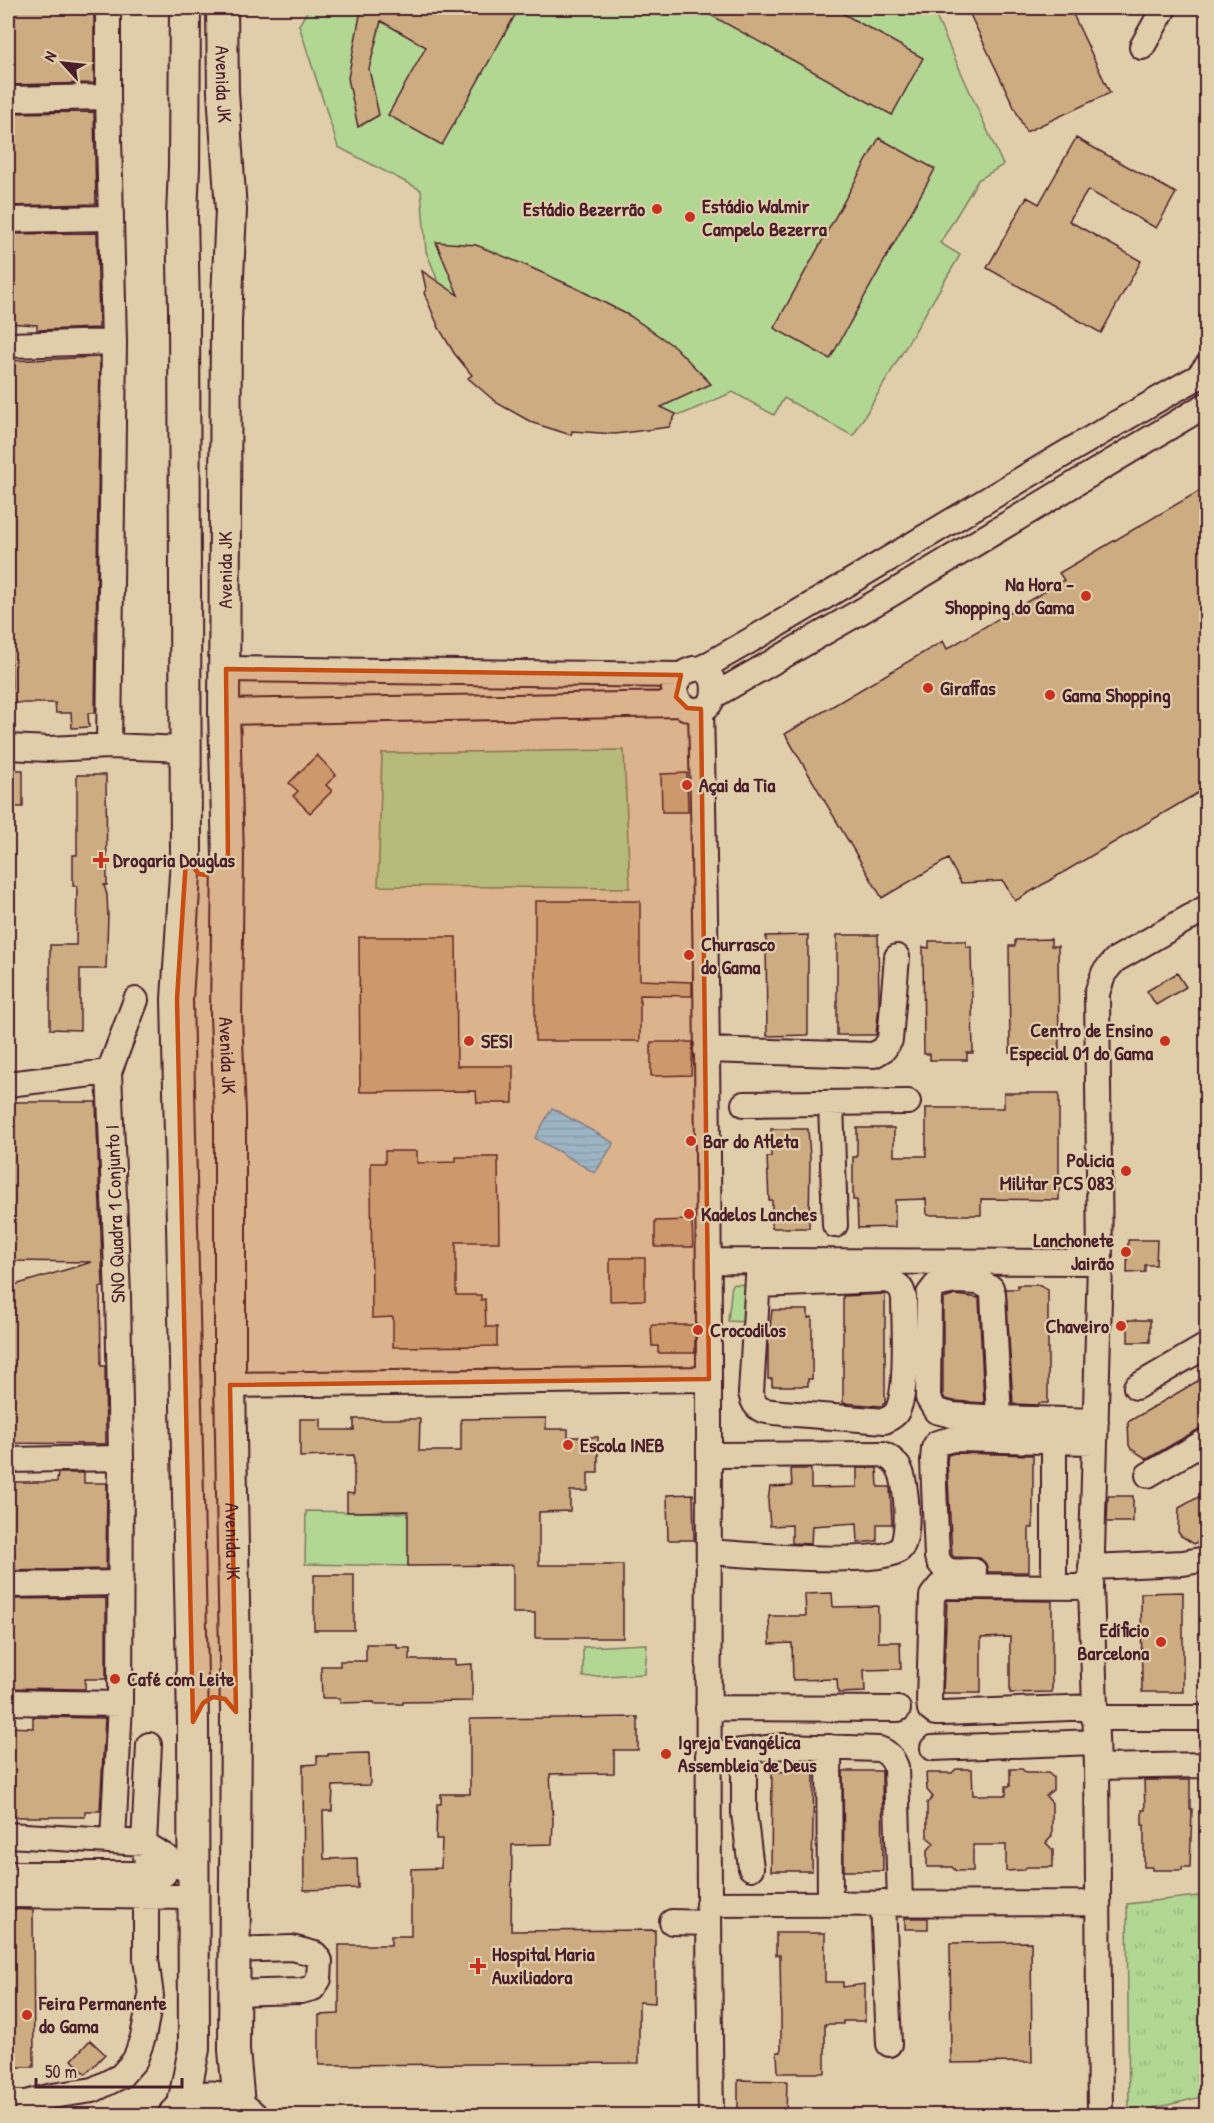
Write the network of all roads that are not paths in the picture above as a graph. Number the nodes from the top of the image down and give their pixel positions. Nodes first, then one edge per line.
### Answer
1 (108, 8) edge
2 (185, 8) edge
3 (222, 8) edge
4 (1164, 8) edge
5 (1142, 47) dead end
6 (108, 98) junction
7 (8, 99) edge
8 (231, 210) junction
9 (182, 215) junction
10 (111, 218) junction
11 (8, 220) edge
12 (228, 307) junction
13 (184, 309) junction
14 (114, 342) junction
15 (8, 345) edge
16 (1204, 380) edge
17 (1206, 405) edge
18 (226, 669) junction
19 (306, 671) junction
20 (691, 672) junction
21 (699, 702) junction
22 (308, 710) junction
23 (224, 712) junction
24 (109, 746) junction
25 (8, 747) edge
26 (184, 749) junction
27 (228, 856) junction
28 (186, 859) junction
29 (1206, 908) edge
30 (897, 957) dead end
31 (136, 1000) dead end
32 (706, 1050) junction
33 (109, 1072) junction
34 (8, 1084) edge
35 (908, 1102) dead end
36 (831, 1103) junction
37 (744, 1104) dead end
38 (835, 1225) dead end
39 (708, 1261) junction
40 (1100, 1262) junction
41 (758, 1273) junction
42 (1206, 1346) edge
43 (709, 1379) junction
44 (230, 1385) junction
45 (1136, 1387) dead end
46 (999, 1418) junction
47 (1095, 1431) junction
48 (1054, 1441) junction
49 (1206, 1441) edge
50 (709, 1455) junction
51 (121, 1458) junction
52 (8, 1460) edge
53 (1148, 1475) dead end
54 (709, 1552) junction
55 (1206, 1559) edge
56 (1054, 1572) junction
57 (1091, 1575) junction
58 (121, 1583) junction
59 (8, 1585) edge
60 (8, 1702) edge
61 (120, 1704) junction
62 (708, 1708) junction
63 (898, 1709) dead end
64 (236, 1712) junction
65 (1094, 1712) junction
66 (1206, 1718) edge
67 (193, 1722) junction
68 (1095, 1742) junction
69 (149, 1745) dead end
70 (829, 1747) junction
71 (933, 1748) dead end
72 (742, 1751) junction
73 (708, 1755) junction
74 (1206, 1765) edge
75 (1097, 1767) junction
76 (8, 1835) edge
77 (112, 1840) junction
78 (144, 1843) junction
79 (751, 1868) dead end
80 (8, 1874) edge
81 (147, 1886) junction
82 (194, 1886) junction
83 (8, 1895) edge
84 (891, 1903) junction
85 (1098, 1903) junction
86 (830, 1904) junction
87 (708, 1913) junction
88 (672, 1922) dead end
89 (234, 1950) junction
90 (234, 1993) junction
91 (889, 2044) dead end
92 (8, 2103) edge
93 (178, 2110) edge
94 (245, 2110) edge
95 (711, 2115) edge
96 (1100, 2115) edge

1 - 6 street
2 - 9 main road, Avenida JK
3 - 8 main road, Avenida JK
4 - 5 street
6 - 7 street
6 - 10 street
8 - 9 main road
8 - 12 main road, Avenida JK
9 - 13 main road, Avenida JK
10 - 11 street
10 - 14 street
12 - 13 main road
12 - 18 main road, Avenida JK
13 - 26 main road, Avenida JK
14 - 15 street
14 - 24 street
16 - 20 street
17 - 21 street
18 - 19 street
18 - 23 main road, Avenida JK
19 - 20 street
19 - 22 street
20 - 21 street
20 - 21 street
21 - 22 street
21 - 32 street
22 - 23 street
23 - 27 main road, Avenida JK
24 - 25 street
24 - 26 street
26 - 28 main road, Avenida JK
27 - 28 main road
27 - 44 main road, Avenida JK
28 - 67 main road, Avenida JK
29 - 40 street
30 - 32 street
31 - 33 street
32 - 39 street
33 - 34 street
33 - 51 street, SNO Quadra 1 Conjunto I
35 - 36 street
36 - 37 street
36 - 38 street
39 - 41 street
39 - 43 street
40 - 41 street
40 - 47 street
41 - 41 street
42 - 45 street
43 - 44 street
43 - 50 street
44 - 64 main road, Avenida JK
46 - 46 street
46 - 47 street
47 - 48 street
47 - 57 street
48 - 56 street
48 - 56 street
49 - 53 street
50 - 54 street
50 - 54 street
51 - 52 street
51 - 58 street, SNO Quadra 1 Conjunto I
54 - 62 street
55 - 57 street
56 - 57 street
57 - 65 street
57 - 65 street
58 - 59 street
58 - 61 street, SNO Quadra 1 Conjunto I
60 - 61 street
61 - 77 street, SNO Quadra 1 Conjunto I
62 - 63 street
62 - 73 street
64 - 67 main road
64 - 89 main road, Avenida JK
65 - 66 street
65 - 68 street
67 - 82 main road, Avenida JK
68 - 71 street
68 - 75 street
69 - 78 street
70 - 72 street
70 - 84 street
70 - 86 street
72 - 73 street
72 - 79 street
73 - 87 street
74 - 75 street
75 - 85 street
76 - 77 street
77 - 78 street
78 - 81 street
78 - 82 street
80 - 81 street
81 - 82 street
81 - 83 street
81 - 92 street
82 - 93 main road, Avenida JK
84 - 85 street
84 - 86 street
84 - 91 street
85 - 96 street
86 - 87 street
87 - 88 street
87 - 95 street
89 - 90 main road, Avenida JK
89 - 90 street
90 - 94 main road, Avenida JK
93 - 94 main road

